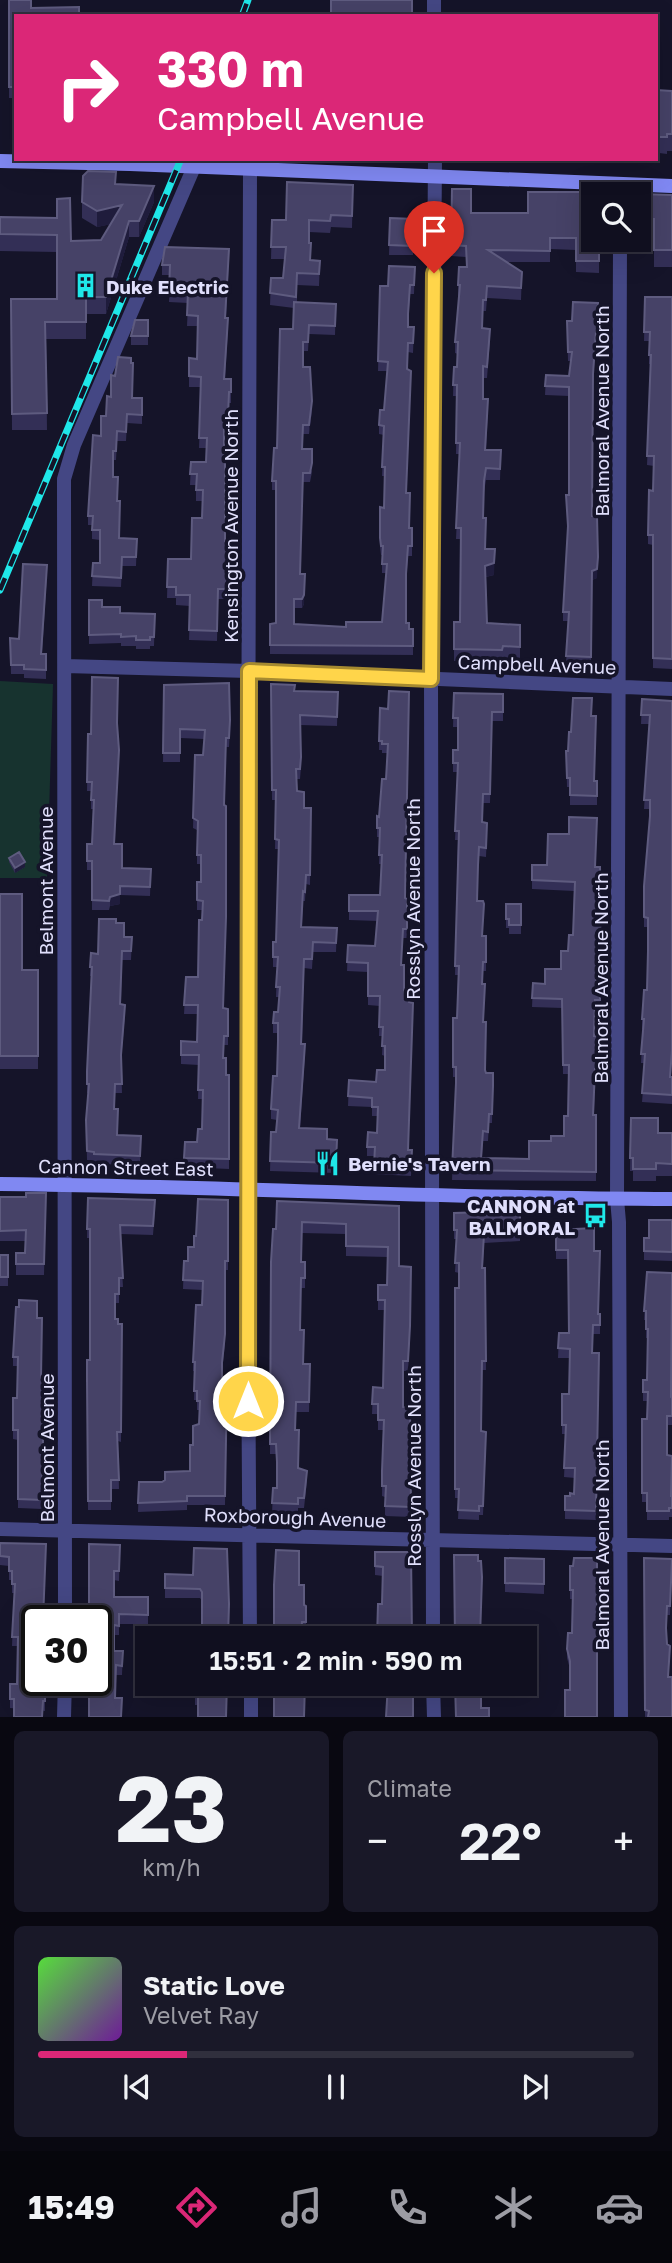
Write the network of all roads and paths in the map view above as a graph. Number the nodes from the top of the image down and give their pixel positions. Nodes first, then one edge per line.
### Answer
1 (0, 161) edge
2 (435, 161) edge
3 (194, 167) junction
4 (250, 170) junction
5 (435, 177) junction
6 (581, 186) edge
7 (672, 186) edge
8 (651, 187) edge
9 (621, 252) edge
10 (65, 666) junction
11 (249, 671) junction
12 (431, 679) junction
13 (620, 687) junction
14 (672, 689) edge
15 (0, 1184) edge
16 (66, 1185) junction
17 (247, 1188) junction
18 (432, 1195) junction
19 (617, 1199) junction
20 (672, 1199) edge
21 (0, 1529) edge
22 (65, 1530) junction
23 (250, 1534) junction
24 (432, 1540) junction
25 (620, 1545) junction
26 (672, 1546) edge
27 (65, 1605) edge
28 (250, 1626) edge
29 (433, 1626) edge
30 (65, 1696) edge
31 (250, 1696) edge
32 (433, 1696) edge
33 (64, 1717) edge
34 (251, 1717) edge
35 (434, 1717) edge
36 (621, 1717) edge

1 - 3 main road
2 - 5 street, Rosslyn Avenue North
3 - 4 main road
3 - 10 street, Belmont Avenue
4 - 5 main road
4 - 11 street, Kensington Avenue North
5 - 6 main road
5 - 12 street, Rosslyn Avenue North
7 - 8 main road
9 - 13 street, Balmoral Avenue North
10 - 11 street, Campbell Avenue
10 - 16 street, Belmont Avenue
11 - 12 street, Campbell Avenue
11 - 17 street, Kensington Avenue North
12 - 13 street, Campbell Avenue
12 - 18 street, Rosslyn Avenue North
13 - 14 street, Campbell Avenue
13 - 19 street, Balmoral Avenue North
15 - 16 main road, Cannon Street East
16 - 17 main road, Cannon Street East
16 - 22 street, Belmont Avenue
17 - 18 main road, Cannon Street East
17 - 23 street, Kensington Avenue North
18 - 19 main road, Cannon Street East
18 - 24 street, Rosslyn Avenue North
19 - 20 main road, Cannon Street East
19 - 25 street, Balmoral Avenue North
21 - 22 street, Roxborough Avenue
22 - 23 street, Roxborough Avenue
22 - 27 street, Belmont Avenue
23 - 24 street, Roxborough Avenue
23 - 28 street, Kensington Avenue North
24 - 25 street, Roxborough Avenue
24 - 29 street, Rosslyn Avenue North
25 - 26 street, Roxborough Avenue
25 - 36 street, Balmoral Avenue North
30 - 33 street
31 - 34 street
32 - 35 street

